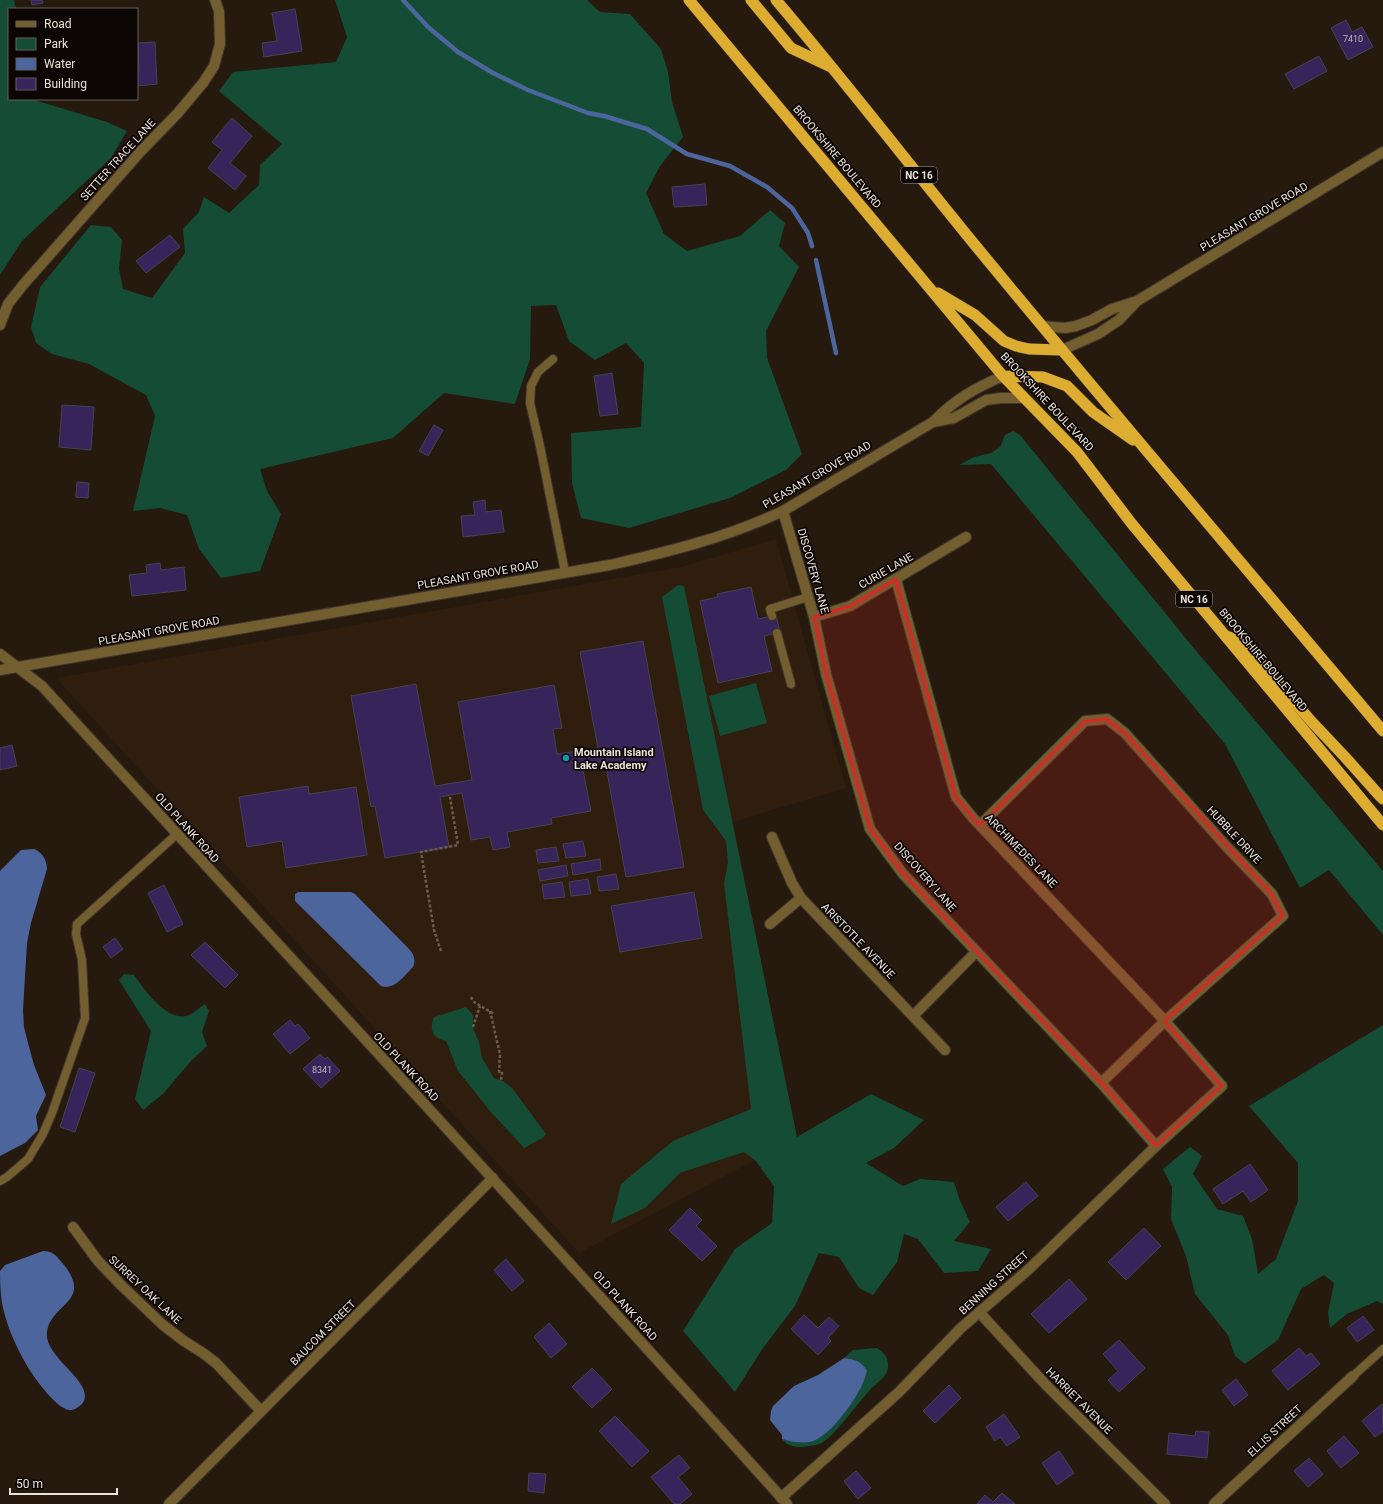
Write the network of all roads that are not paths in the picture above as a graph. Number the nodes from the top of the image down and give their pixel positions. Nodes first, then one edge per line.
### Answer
1 (215, 0) edge
2 (689, 0) edge
3 (751, 0) edge
4 (776, 0) edge
5 (835, 70) junction
6 (1383, 152) edge
7 (930, 289) junction
8 (1137, 301) junction
9 (0, 325) edge
10 (1042, 326) junction
11 (1062, 350) junction
12 (553, 359) dead end
13 (1003, 376) junction
14 (1024, 398) junction
15 (933, 422) junction
16 (1146, 449) junction
17 (783, 510) junction
18 (966, 537) dead end
19 (565, 572) junction
20 (896, 579) junction
21 (808, 598) junction
22 (772, 616) dead end
23 (814, 617) junction
24 (777, 633) dead end
25 (1226, 636) junction
26 (0, 654) edge
27 (17, 667) junction
28 (0, 670) edge
29 (791, 684) dead end
30 (1383, 731) edge
31 (1383, 798) edge
32 (980, 825) junction
33 (1383, 825) edge
34 (177, 834) junction
35 (772, 837) dead end
36 (801, 898) junction
37 (770, 924) dead end
38 (976, 952) junction
39 (914, 1015) junction
40 (1165, 1021) junction
41 (945, 1050) dead end
42 (1101, 1083) junction
43 (1222, 1086) joint
44 (1156, 1146) junction
45 (493, 1178) junction
46 (0, 1181) edge
47 (73, 1227) dead end
48 (979, 1312) junction
49 (1383, 1349) edge
50 (1353, 1376) joint
51 (261, 1411) junction
52 (784, 1501) edge
53 (169, 1504) edge
54 (1165, 1504) edge
55 (1214, 1504) edge

1 - 9 street, SETTER TRACE LANE
2 - 7 highway, BROOKSHIRE BOULEVARD / NC 16
3 - 5 highway
4 - 5 highway, NC 16
5 - 10 highway, NC 16
6 - 8 street, PLEASANT GROVE ROAD
7 - 11 highway
7 - 13 highway, BROOKSHIRE BOULEVARD / NC 16
8 - 10 street, PLEASANT GROVE ROAD
8 - 11 street, PLEASANT GROVE ROAD
10 - 11 highway, NC 16
11 - 16 highway, NC 16
12 - 19 lane
13 - 14 highway, BROOKSHIRE BOULEVARD / NC 16
13 - 15 street, PLEASANT GROVE ROAD
13 - 16 highway
14 - 15 street, PLEASANT GROVE ROAD
14 - 25 highway, BROOKSHIRE BOULEVARD / NC 16
15 - 17 street, PLEASANT GROVE ROAD
16 - 30 highway, NC 16
17 - 19 street, PLEASANT GROVE ROAD
17 - 21 street, DISCOVERY LANE
18 - 20 street, CURIE LANE
19 - 27 street, PLEASANT GROVE ROAD
20 - 23 street, CURIE LANE
20 - 32 street, ARCHIMEDES LANE
21 - 22 lane
21 - 23 street, DISCOVERY LANE
23 - 38 street, DISCOVERY LANE
24 - 29 lane
25 - 31 highway
25 - 33 highway, BROOKSHIRE BOULEVARD / NC 16
26 - 27 street, OLD PLANK ROAD
27 - 28 street, PLEASANT GROVE ROAD
27 - 34 street, OLD PLANK ROAD
32 - 40 street, ARCHIMEDES LANE
32 - 40 street, HUBBLE DRIVE
34 - 45 street, OLD PLANK ROAD
34 - 46 lane
35 - 36 street, ARISTOTLE AVENUE
36 - 37 street
36 - 39 street, ARISTOTLE AVENUE
38 - 39 street
38 - 42 street, DISCOVERY LANE
39 - 41 street, ARISTOTLE AVENUE
40 - 42 street, HUBBLE DRIVE
40 - 43 street, ARCHIMEDES LANE
42 - 44 street, DISCOVERY LANE
43 - 44 street, BENNING STREET
44 - 48 street, BENNING STREET
45 - 51 street, BAUCOM STREET
45 - 52 street, OLD PLANK ROAD
47 - 51 street, SURREY OAK LANE
48 - 52 street, BENNING STREET
48 - 54 street, HARRIET AVENUE
49 - 50 lane
50 - 55 street, ELLIS STREET
51 - 53 street, BAUCOM STREET

